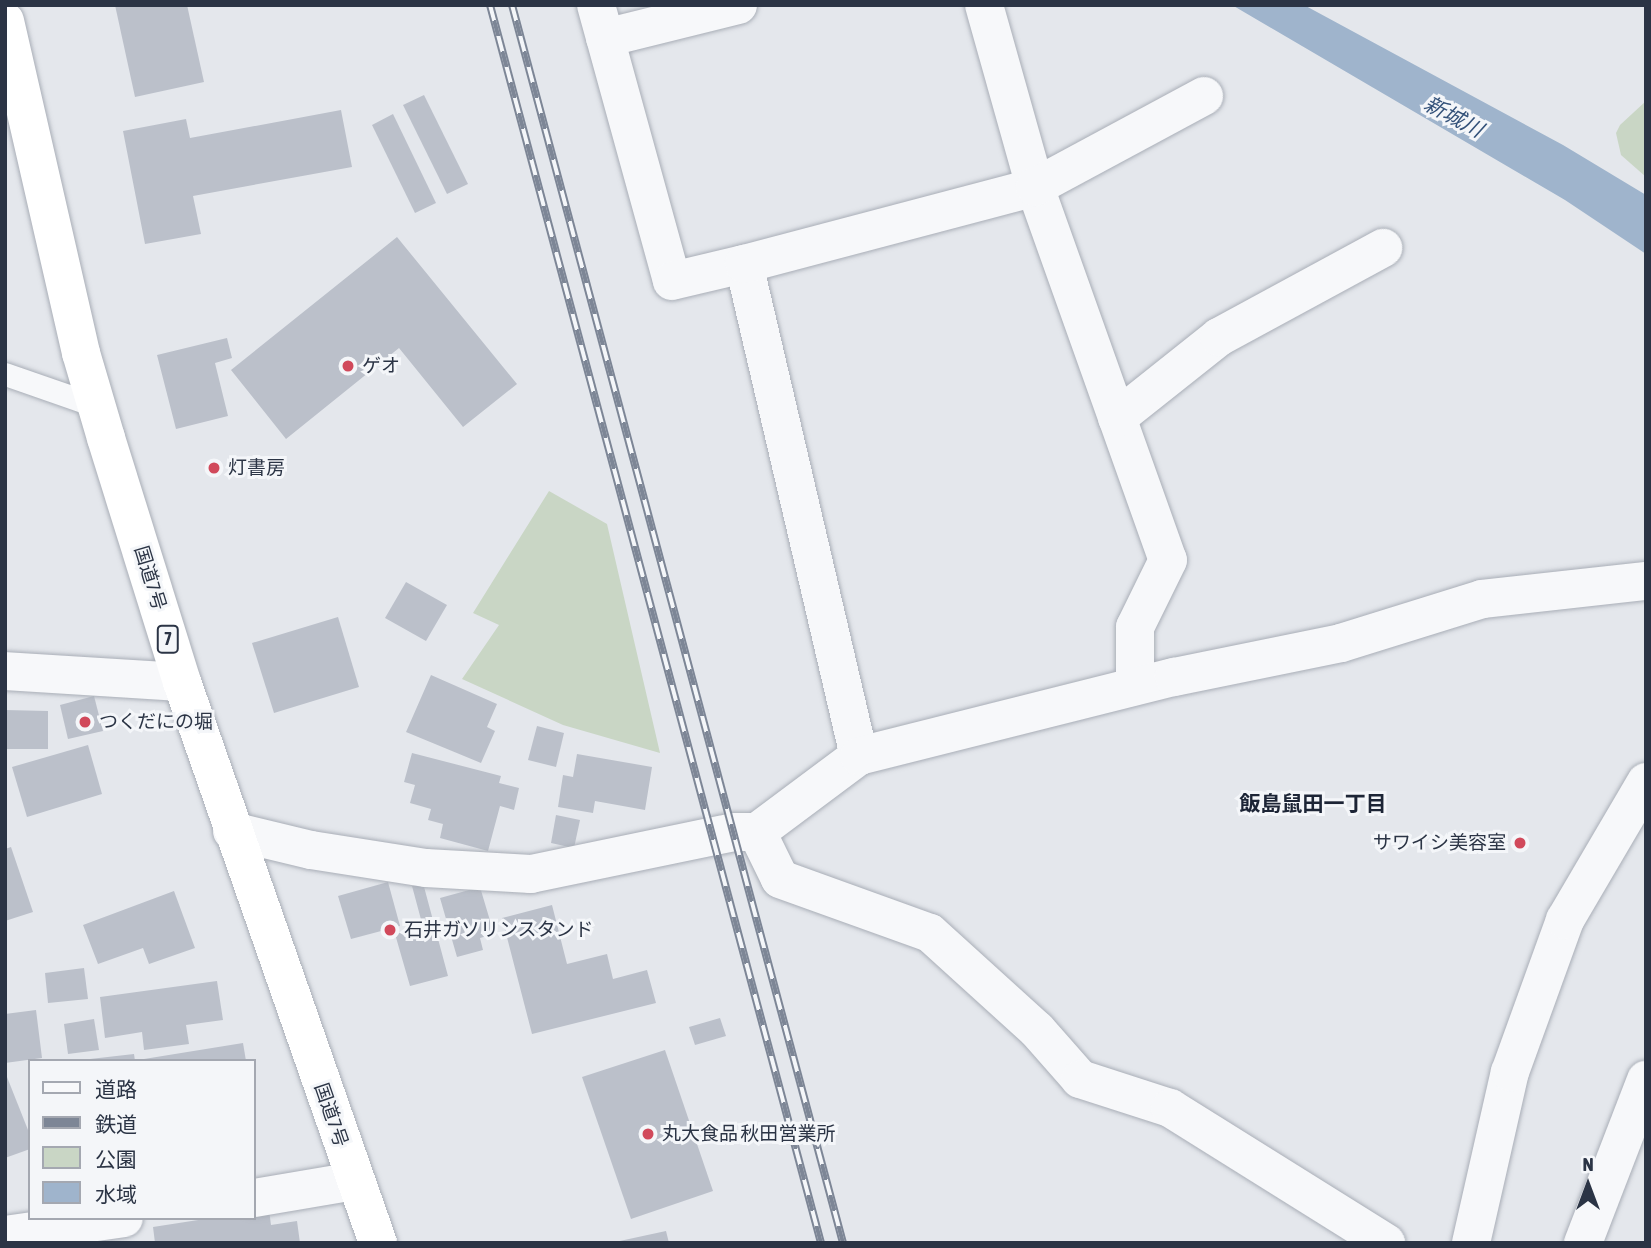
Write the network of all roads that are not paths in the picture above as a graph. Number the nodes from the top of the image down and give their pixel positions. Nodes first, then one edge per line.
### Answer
1 (738, 5) edge
2 (985, 5) edge
3 (5, 21) edge
4 (600, 22) edge
5 (1204, 96) dead end
6 (1035, 187) junction
7 (1383, 248) dead end
8 (744, 264) junction
9 (5, 374) edge
10 (97, 406) junction
11 (1117, 418) junction
12 (1646, 581) edge
13 (5, 671) edge
14 (182, 682) junction
15 (1135, 686) junction
16 (859, 756) junction
17 (1646, 782) edge
18 (232, 831) junction
19 (757, 832) junction
20 (1646, 1080) edge
21 (354, 1181) junction
22 (256, 1198) edge
23 (110, 1220) edge
24 (5, 1235) edge
25 (377, 1243) edge
26 (1386, 1243) edge
27 (1471, 1243) edge
28 (1583, 1243) edge

1 - 4 street
2 - 6 street
3 - 10 highway, 国道7号 / 7
4 - 8 street
5 - 6 street
6 - 8 street
6 - 11 street
7 - 11 street
8 - 16 street
9 - 10 lane
10 - 14 highway, 国道7号 / 7
11 - 15 street
12 - 15 street
13 - 14 street
14 - 18 highway, 国道7号 / 7
15 - 16 street
16 - 19 street
17 - 27 street
18 - 19 street
18 - 21 highway, 国道7号 / 7
19 - 26 street
20 - 28 street
21 - 22 street
21 - 25 highway, 国道7号 / 7
23 - 24 street

